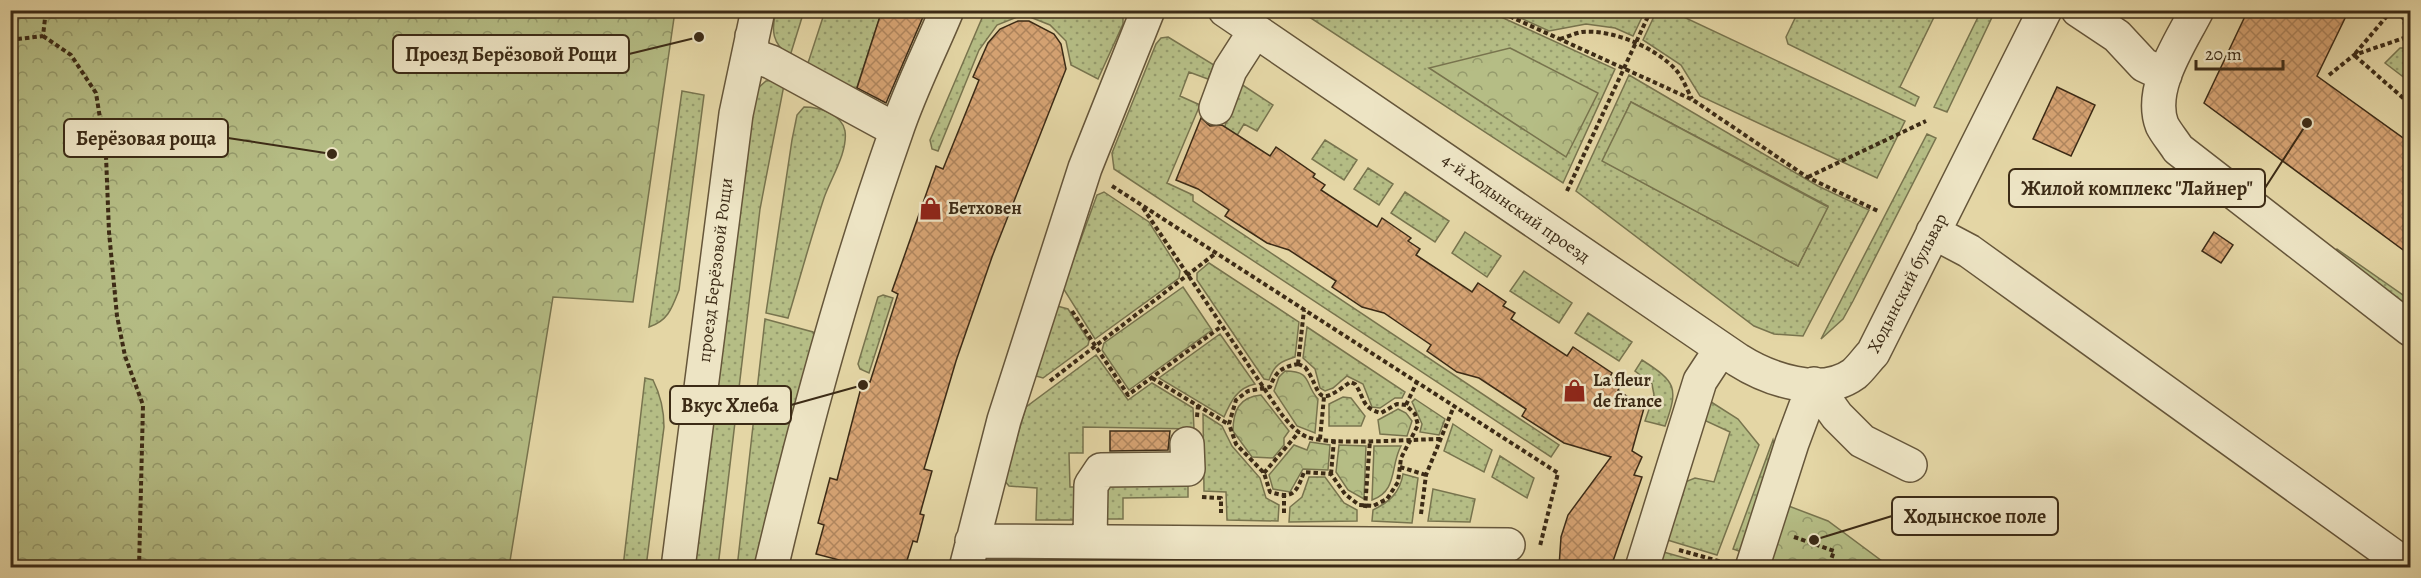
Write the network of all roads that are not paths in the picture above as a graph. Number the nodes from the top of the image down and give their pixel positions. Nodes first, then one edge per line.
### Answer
1 (947, 10) edge
2 (1148, 10) edge
3 (1225, 10) edge
4 (2045, 10) edge
5 (2078, 10) edge
6 (2197, 10) edge
7 (755, 23) edge
8 (1255, 31) junction
9 (2165, 75) junction
10 (1216, 108) dead end
11 (896, 130) junction
12 (1934, 232) junction
13 (2410, 329) edge
14 (1721, 349) junction
15 (1814, 384) junction
16 (1187, 444) dead end
17 (1910, 465) dead end
18 (1090, 541) junction
19 (1524, 549) road end
20 (969, 554) edge
21 (678, 567) edge
22 (771, 567) edge
23 (1642, 567) edge
24 (1752, 567) edge
25 (2410, 567) edge

1 - 11 street
2 - 20 street
3 - 8 street, 4-й Ходынский проезд
4 - 12 street, Ходынский бульвар
5 - 9 street
6 - 9 street
7 - 11 street
7 - 21 street, проезд Берёзовой Рощи
8 - 10 street
8 - 14 street, 4-й Ходынский проезд
9 - 13 street
11 - 22 street
12 - 15 street, Ходынский бульвар
12 - 25 street
14 - 15 street, 4-й Ходынский проезд
14 - 23 street
15 - 17 street
15 - 24 street
16 - 18 street
18 - 19 street
18 - 20 street

